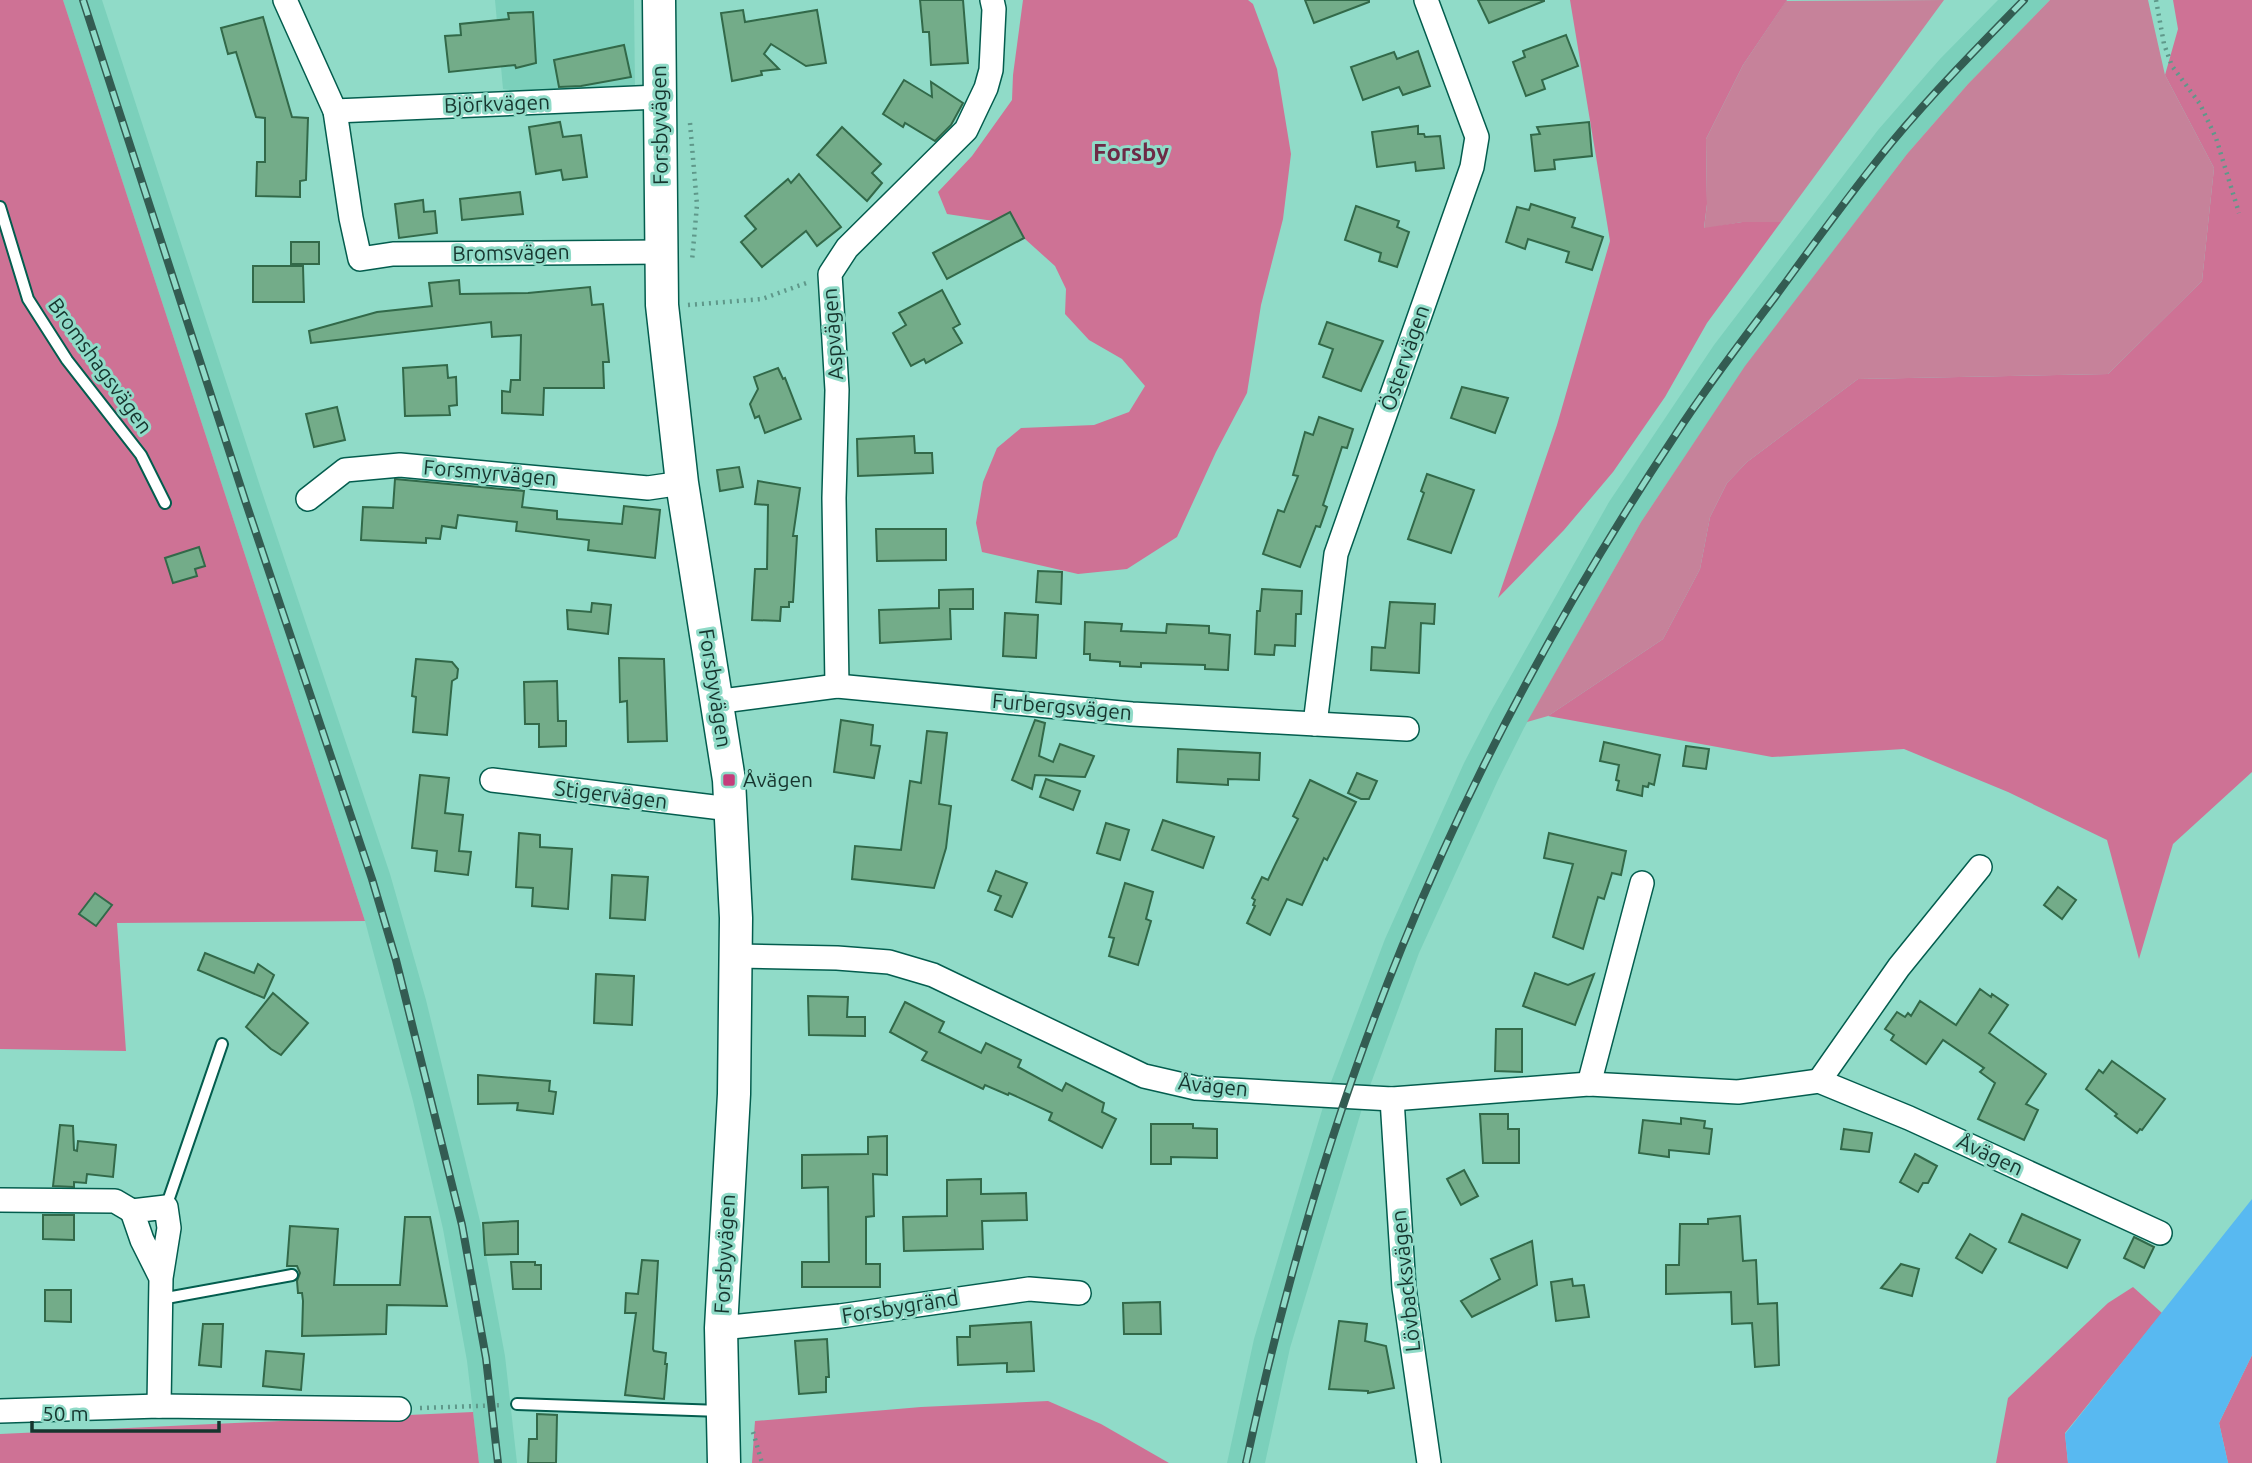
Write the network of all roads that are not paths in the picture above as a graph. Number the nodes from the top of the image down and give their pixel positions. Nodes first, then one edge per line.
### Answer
1 (285, 0) edge
2 (659, 0) edge
3 (992, 0) edge
4 (1426, 0) edge
5 (659, 97) junction
6 (335, 111) junction
7 (0, 207) edge
8 (662, 252) junction
9 (682, 483) junction
10 (308, 499) dead end
11 (165, 503) dead end
12 (837, 686) junction
13 (718, 698) junction
14 (1315, 724) junction
15 (1407, 729) dead end
16 (492, 780) dead end
17 (730, 809) junction
18 (1980, 867) dead end
19 (1642, 883) dead end
20 (737, 956) junction
21 (222, 1044) dead end
22 (1819, 1081) junction
23 (1589, 1084) junction
24 (1392, 1099) junction
25 (0, 1200) edge
26 (166, 1207) junction
27 (132, 1211) junction
28 (2160, 1233) dead end
29 (292, 1275) dead end
30 (161, 1289) junction
31 (1079, 1293) dead end
32 (721, 1328) junction
33 (517, 1405) road end
34 (159, 1406) junction
35 (399, 1409) road end
36 (0, 1411) edge
37 (724, 1411) junction
38 (724, 1463) edge
39 (1429, 1463) edge

1 - 6 street
2 - 5 street, Forsbyvägen
3 - 12 street, Aspvägen
4 - 14 street, Östervägen
5 - 6 street, Björkvägen
5 - 8 street, Forsbyvägen
6 - 8 street, Bromsvägen
7 - 11 lane, Bromshagsvägen
8 - 9 street, Forsbyvägen
9 - 10 street, Forsmyrvägen
9 - 13 street, Forsbyvägen
12 - 13 street, Furbergsvägen
12 - 14 street, Furbergsvägen
13 - 17 street, Forsbyvägen
14 - 15 street, Furbergsvägen
16 - 17 street, Stigervägen
17 - 20 street, Forsbyvägen
18 - 22 street
19 - 23 street
20 - 24 street, Åvägen
20 - 32 street, Forsbyvägen
21 - 26 lane
22 - 23 street, Åvägen
22 - 28 street, Åvägen
23 - 24 street, Åvägen
24 - 39 street, Lövbacksvägen
25 - 27 street
26 - 27 street
26 - 30 street
27 - 30 street
29 - 30 lane
30 - 34 street
31 - 32 street, Forsbygränd
32 - 37 street, Forsbyvägen
33 - 37 lane
34 - 35 street
34 - 36 street
37 - 38 street, Forsbyvägen

